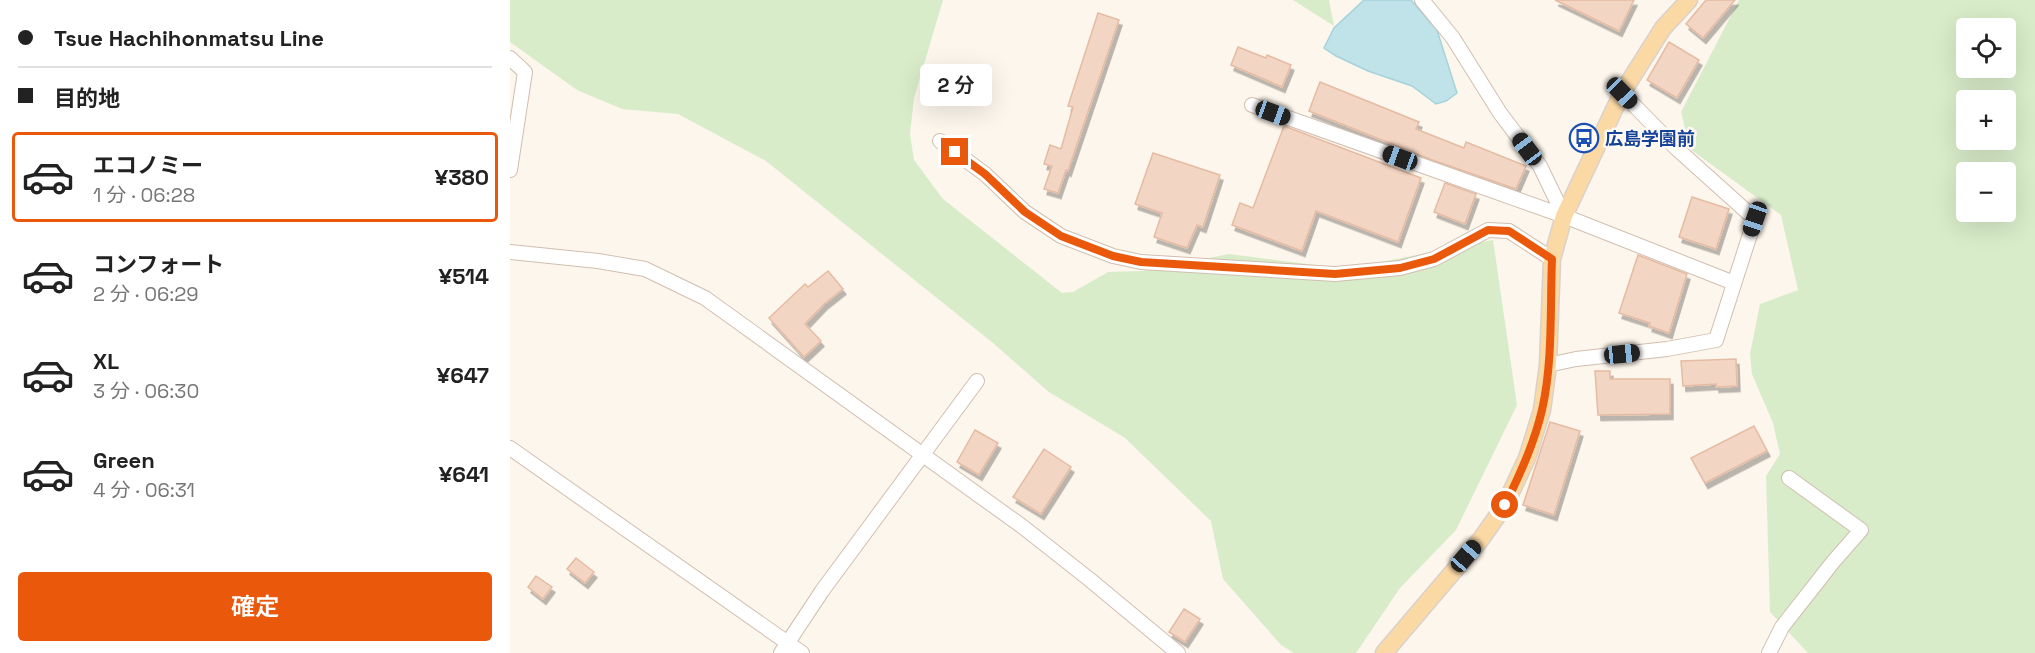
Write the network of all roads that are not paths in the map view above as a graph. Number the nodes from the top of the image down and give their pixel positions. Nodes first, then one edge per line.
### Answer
1 (1422, 0) edge
2 (1689, 0) edge
3 (510, 58) edge
4 (1622, 93) junction
5 (1252, 105) dead end
6 (940, 141) dead end
7 (510, 170) edge
8 (1564, 216) junction
9 (510, 252) edge
10 (1552, 259) junction
11 (1734, 283) junction
12 (1548, 365) junction
13 (977, 381) dead end
14 (510, 448) edge
15 (923, 455) junction
16 (1789, 478) dead end
17 (785, 648) edge
18 (802, 653) edge
19 (1178, 653) edge
20 (1385, 653) edge
21 (1769, 653) edge

1 - 8 street
2 - 4 main road
3 - 7 street
4 - 8 main road
4 - 11 street
5 - 8 street
6 - 10 street
8 - 10 main road
8 - 11 street
9 - 15 street
10 - 12 main road
11 - 12 street
12 - 20 main road
13 - 15 street
14 - 17 street
15 - 17 street
15 - 19 street
16 - 21 street
17 - 18 street

